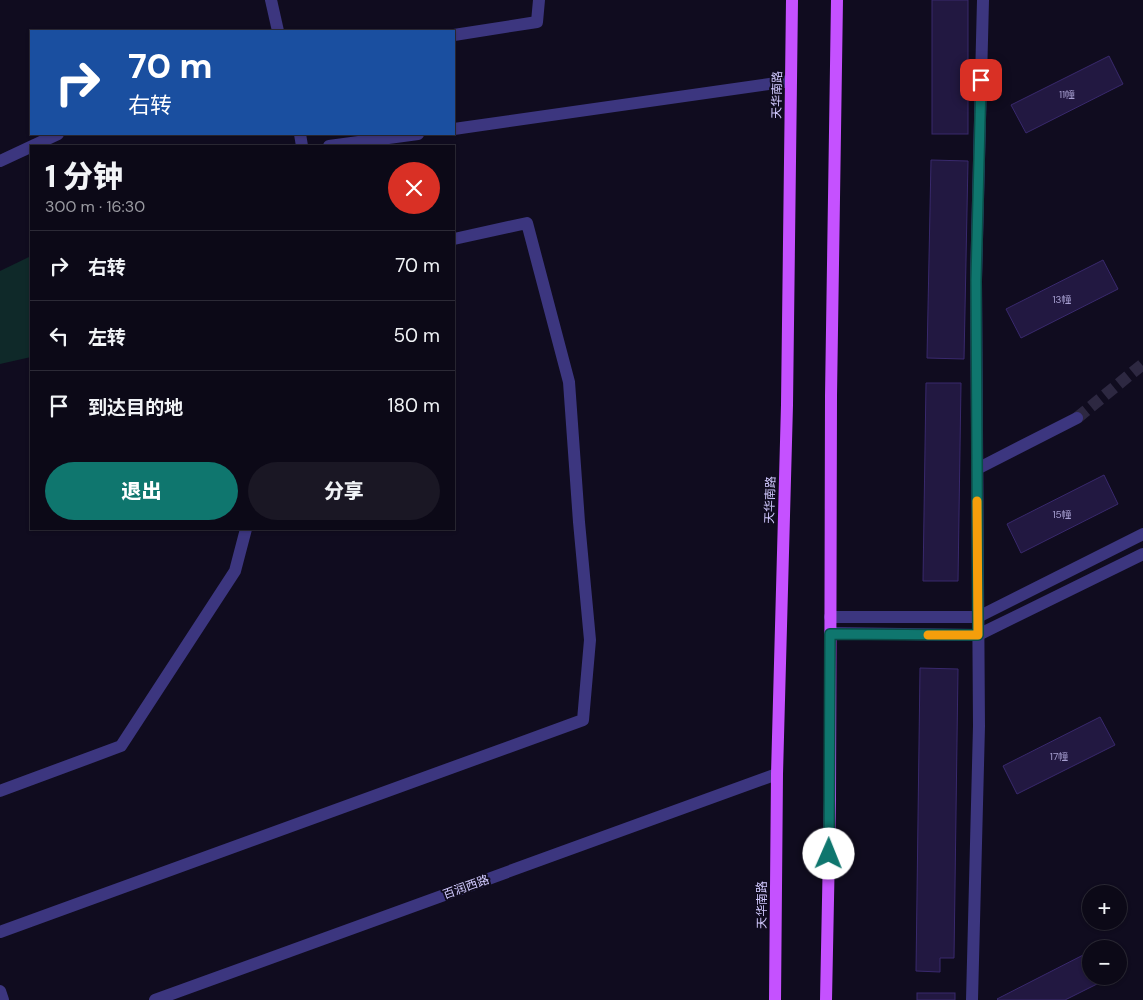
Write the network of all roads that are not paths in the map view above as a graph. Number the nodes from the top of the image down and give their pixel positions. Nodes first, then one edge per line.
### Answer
1 (271, 0) edge
2 (540, 0) edge
3 (792, 0) edge
4 (837, 0) edge
5 (983, 0) edge
6 (278, 30) edge
7 (455, 35) edge
8 (790, 81) junction
9 (455, 129) edge
10 (56, 135) edge
11 (411, 135) edge
12 (34, 145) edge
13 (336, 145) edge
14 (30, 147) edge
15 (0, 161) edge
16 (455, 239) edge
17 (1077, 418) tunnel mouth
18 (977, 468) junction
19 (246, 530) edge
20 (1143, 534) edge
21 (1143, 554) edge
22 (978, 616) junction
23 (830, 617) junction
24 (830, 634) junction
25 (978, 635) junction
26 (777, 774) junction
27 (0, 792) edge
28 (0, 932) edge
29 (0, 991) edge
30 (3, 1000) edge
31 (155, 1000) edge
32 (775, 1000) edge
33 (826, 1000) edge
34 (972, 1000) edge

1 - 6 street
2 - 7 street
3 - 8 main road, 天华南路
4 - 23 main road
5 - 18 street
8 - 9 street
8 - 26 main road, 天华南路
10 - 12 street
11 - 13 street
14 - 15 street
16 - 28 street
17 - 18 street
18 - 22 street
19 - 27 street
20 - 22 street
21 - 25 street
22 - 23 street
22 - 25 street
23 - 24 main road
24 - 25 street
24 - 33 main road
25 - 34 street
26 - 31 street, 百润西路
26 - 32 main road, 天华南路
29 - 30 street

